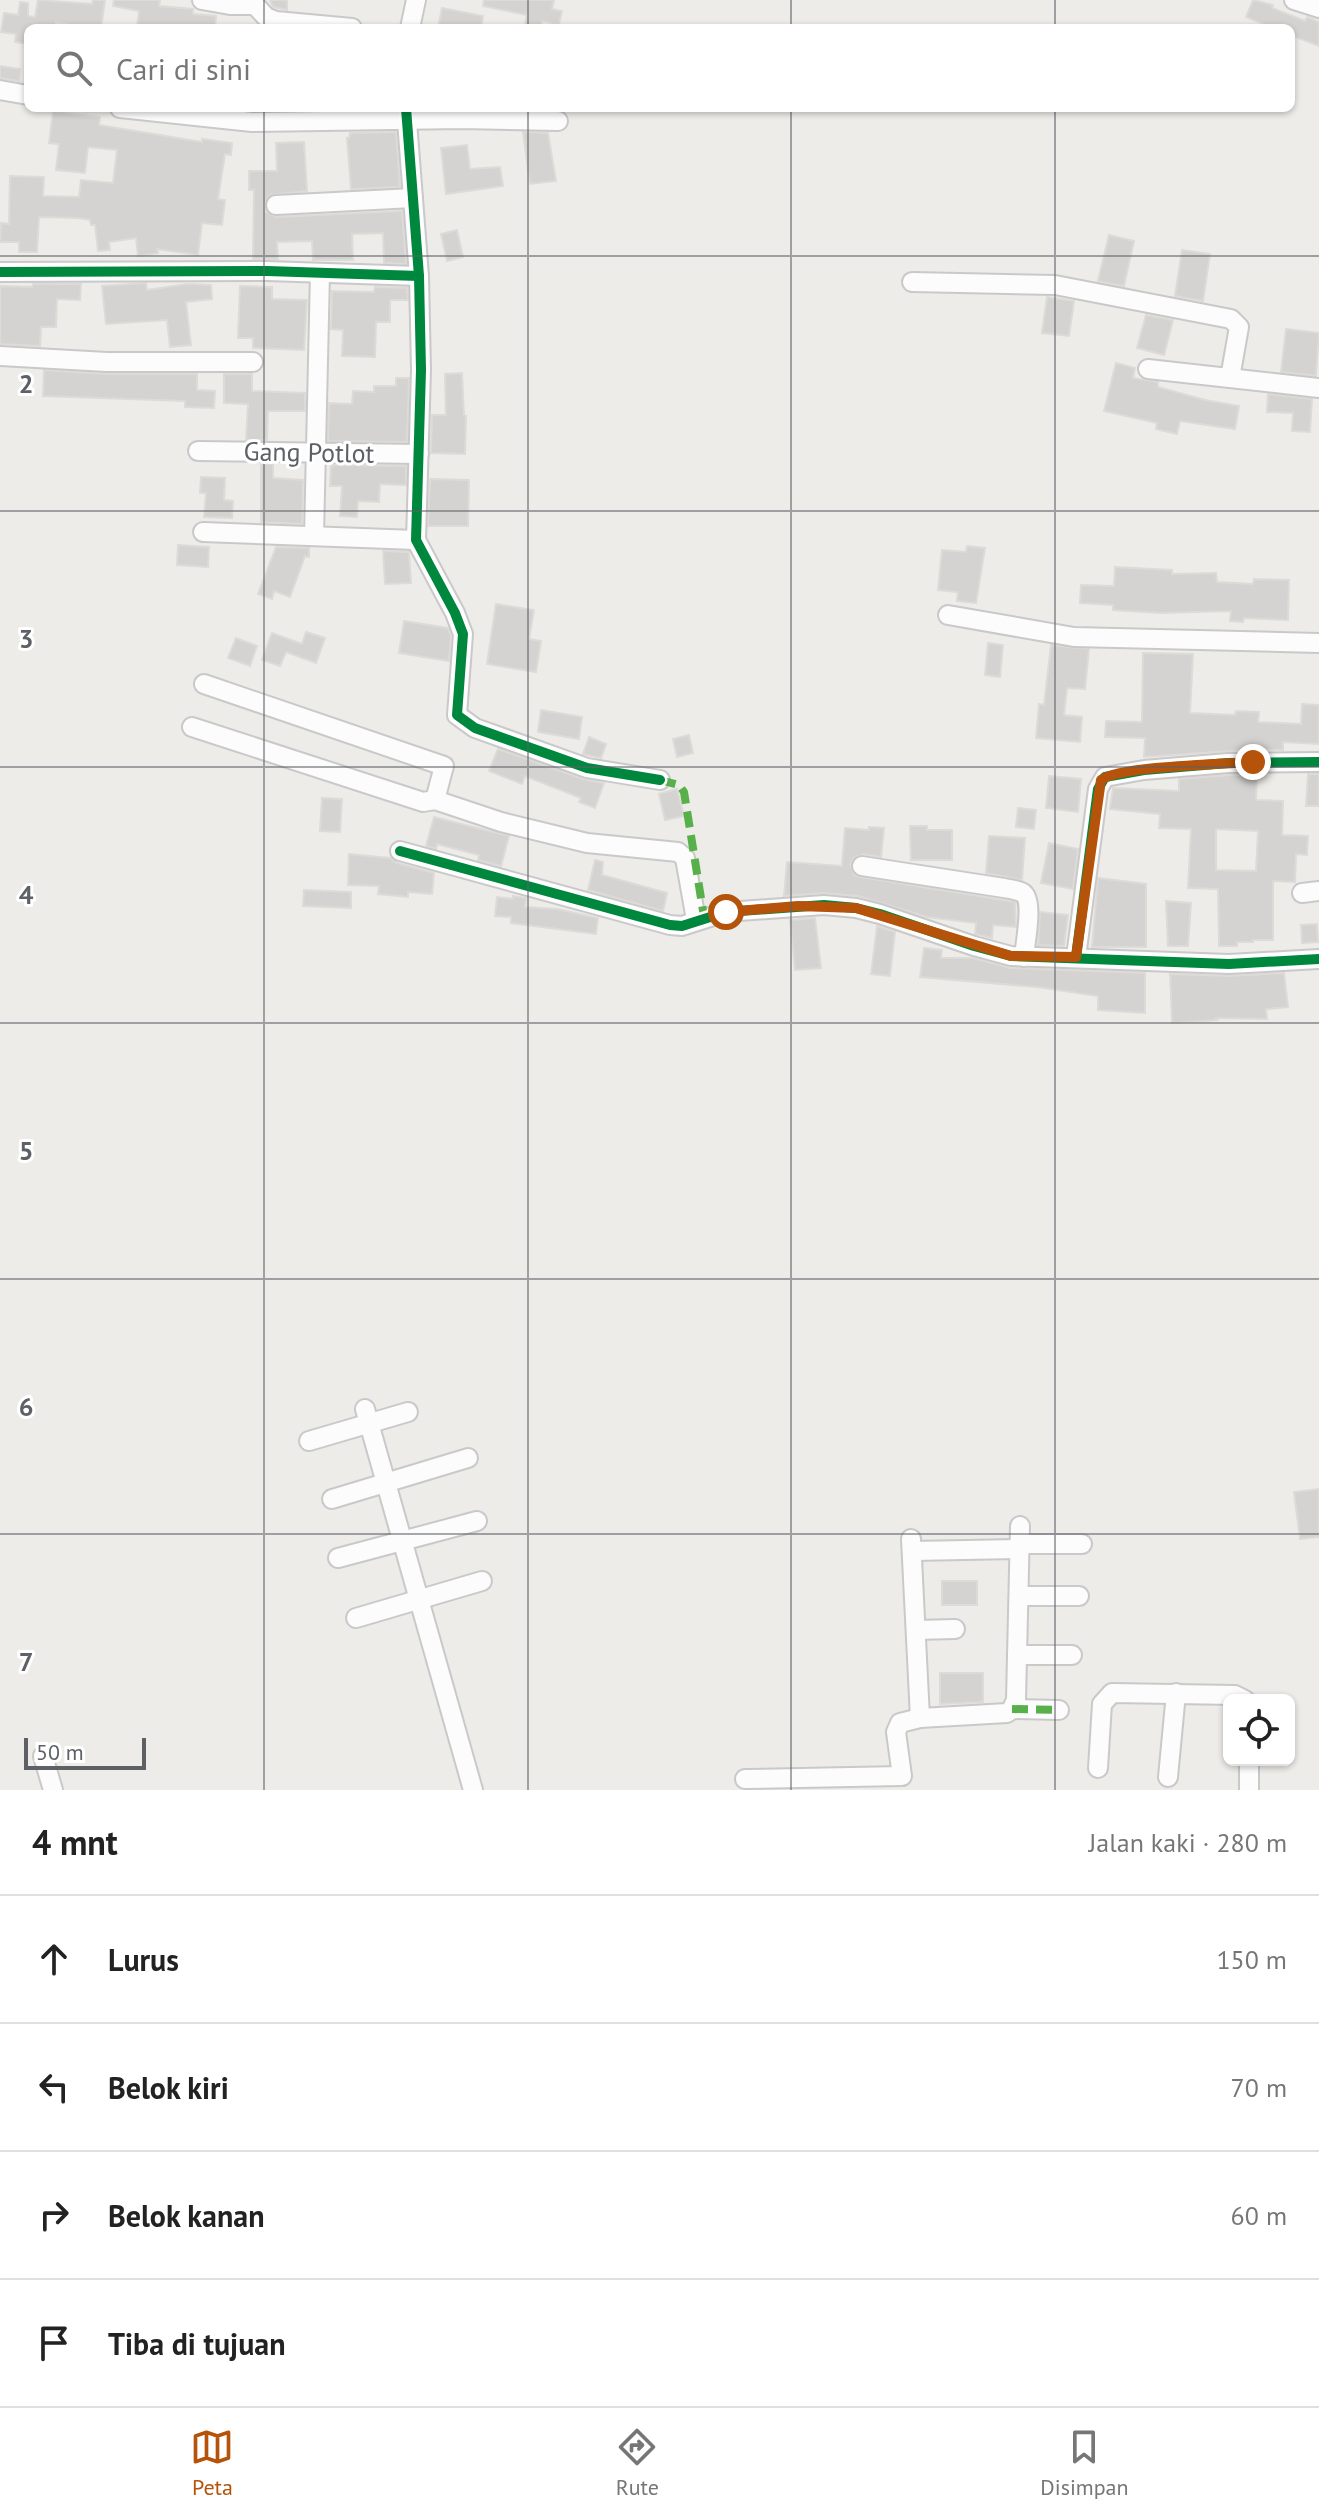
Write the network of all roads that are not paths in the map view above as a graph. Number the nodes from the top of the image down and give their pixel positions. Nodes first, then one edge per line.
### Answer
1 (202, 0) edge
2 (416, 0) edge
3 (1294, 0) edge
4 (1319, 8) edge
5 (309, 24) edge
6 (411, 24) edge
7 (0, 90) edge
8 (24, 94) edge
9 (158, 112) edge
10 (406, 114) edge
11 (558, 121) dead end
12 (413, 198) junction
13 (276, 205) dead end
14 (0, 272) edge
15 (320, 273) junction
16 (419, 276) junction
17 (912, 282) dead end
18 (0, 356) edge
19 (253, 362) dead end
20 (1148, 369) dead end
21 (1230, 378) junction
22 (1319, 388) edge
23 (198, 451) dead end
24 (316, 451) junction
25 (419, 454) junction
26 (203, 532) dead end
27 (314, 536) junction
28 (416, 540) junction
29 (948, 615) dead end
30 (1319, 643) edge
31 (204, 684) dead end
32 (192, 727) dead end
33 (1319, 762) edge
34 (660, 780) dead end
35 (435, 800) junction
36 (400, 851) dead end
37 (862, 866) dead end
38 (696, 920) junction
39 (1024, 957) junction
40 (1076, 957) junction
41 (1319, 959) edge
42 (408, 1412) dead end
43 (367, 1416) junction
44 (309, 1441) dead end
45 (468, 1458) dead end
46 (386, 1483) junction
47 (332, 1499) dead end
48 (477, 1521) dead end
49 (1020, 1540) junction
50 (403, 1542) junction
51 (1082, 1544) dead end
52 (338, 1558) dead end
53 (482, 1581) dead end
54 (1019, 1596) junction
55 (1079, 1596) dead end
56 (419, 1599) junction
57 (356, 1618) dead end
58 (955, 1629) dead end
59 (916, 1630) junction
60 (1017, 1655) junction
61 (1072, 1655) dead end
62 (1176, 1693) junction
63 (1223, 1695) edge
64 (1012, 1709) junction
65 (1059, 1710) dead end
66 (920, 1718) junction
67 (43, 1756) dead end
68 (1249, 1766) edge
69 (1098, 1768) dead end
70 (1168, 1777) dead end
71 (745, 1779) dead end
72 (891, 1784) edge
73 (53, 1790) edge
74 (473, 1790) edge
75 (1249, 1790) edge

1 - 5 street
2 - 6 street
3 - 4 street
7 - 8 street
9 - 10 street
10 - 11 street
10 - 12 street
12 - 13 street
12 - 16 street
14 - 15 street
15 - 16 street
15 - 24 street
16 - 25 street
17 - 21 street
18 - 19 street
20 - 21 street
21 - 22 street
23 - 24 street, Gang Potlot
24 - 25 street, Gang Potlot
24 - 27 street
25 - 28 street
26 - 27 street
27 - 28 street
28 - 34 street
29 - 30 street
31 - 35 street
32 - 35 street
33 - 40 street
35 - 38 street
36 - 38 street
37 - 39 street
38 - 39 street
39 - 40 street
40 - 41 street
42 - 43 street
43 - 44 street
43 - 46 street
45 - 46 street
46 - 47 street
46 - 50 street
48 - 50 street
49 - 51 street
49 - 54 street
49 - 59 street
50 - 52 street
50 - 56 street
53 - 56 street
54 - 55 street
54 - 60 street
56 - 57 street
56 - 74 street
58 - 59 street
59 - 66 street
60 - 61 street
60 - 64 street
62 - 63 street
62 - 69 street
62 - 70 street
64 - 65 street
64 - 66 street
66 - 72 street
67 - 73 street
68 - 75 street
71 - 72 street

